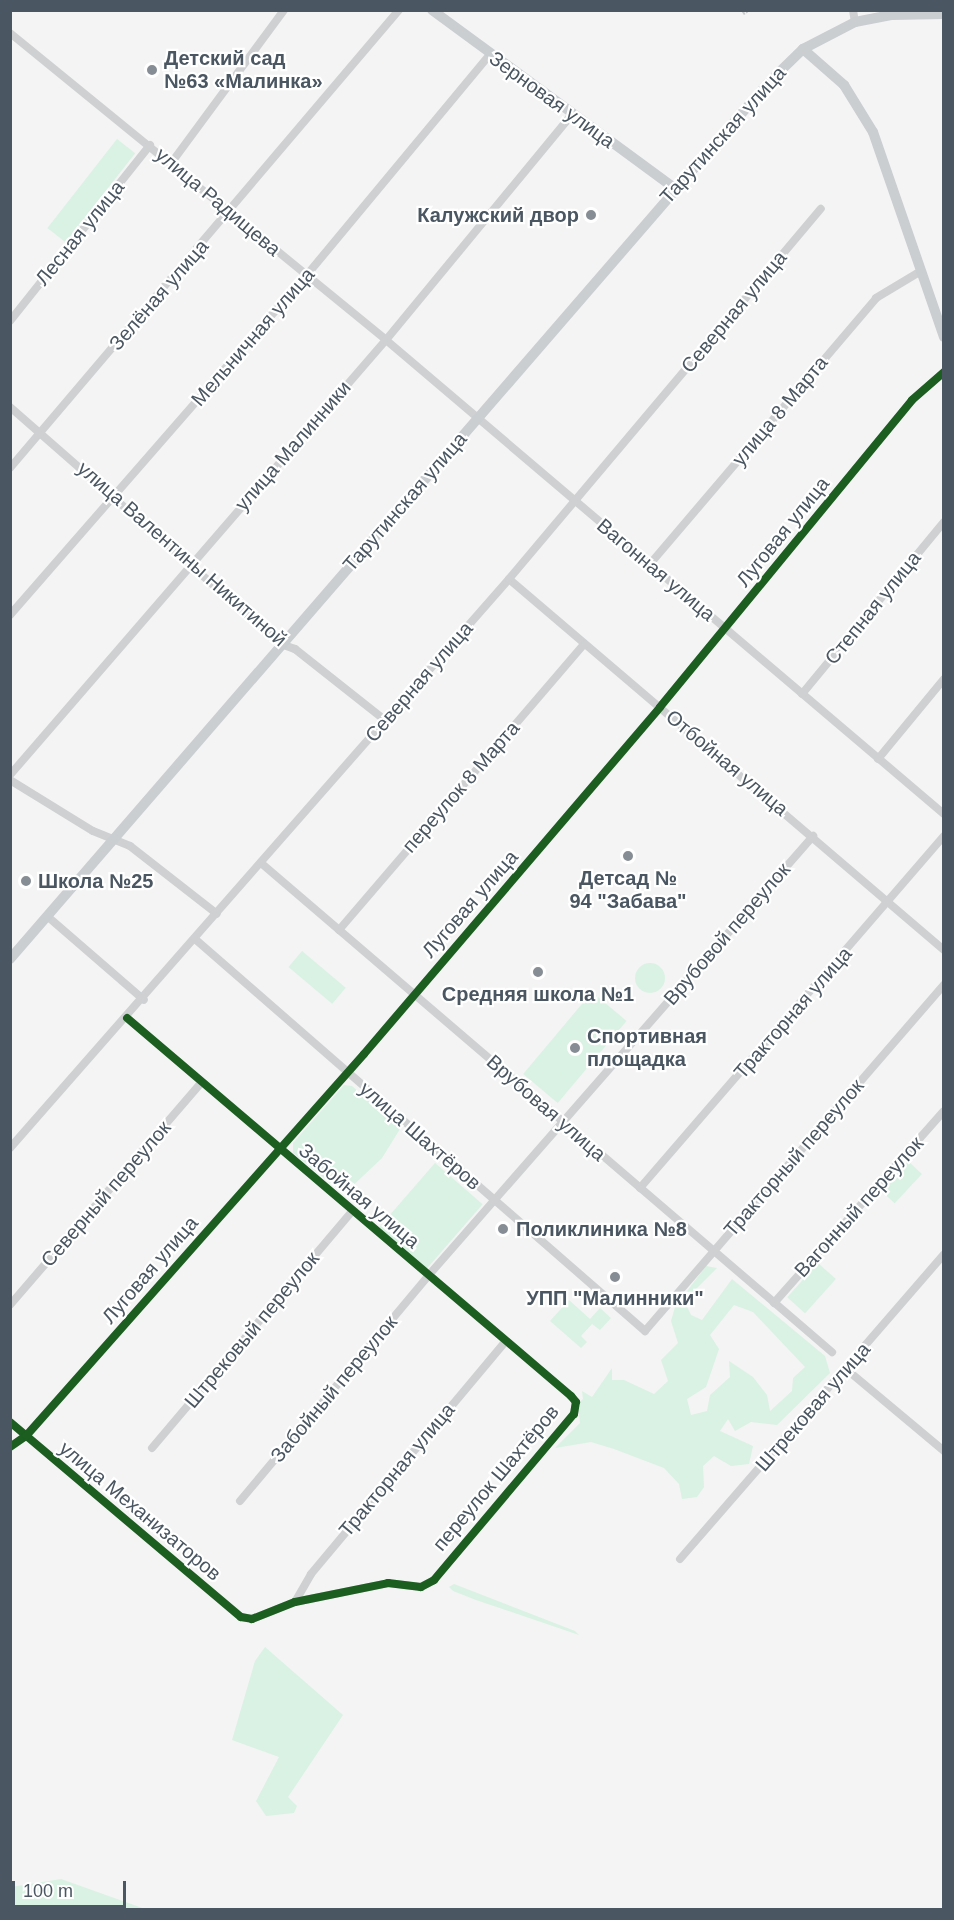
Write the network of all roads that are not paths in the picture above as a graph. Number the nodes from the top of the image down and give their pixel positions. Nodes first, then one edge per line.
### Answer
1 (284, 10) edge
2 (399, 10) edge
3 (432, 10) edge
4 (944, 14) edge
5 (854, 16) edge
6 (10, 33) edge
7 (803, 49) junction
8 (490, 54) junction
9 (572, 114) junction
10 (150, 145) junction
11 (172, 162) junction
12 (674, 188) junction
13 (821, 209) dead end
14 (230, 213) junction
15 (921, 271) junction
16 (307, 275) junction
17 (10, 321) edge
18 (944, 337) edge
19 (386, 340) junction
20 (944, 372) edge
21 (10, 407) edge
22 (479, 418) junction
23 (41, 434) junction
24 (10, 468) edge
25 (115, 498) junction
26 (574, 500) junction
27 (944, 522) edge
28 (190, 563) junction
29 (650, 564) junction
30 (509, 579) junction
31 (10, 615) edge
32 (725, 628) junction
33 (281, 644) junction
34 (584, 644) junction
35 (944, 680) edge
36 (802, 694) junction
37 (660, 706) junction
38 (385, 720) junction
39 (878, 759) junction
40 (10, 775) edge
41 (10, 780) edge
42 (944, 814) edge
43 (813, 836) junction
44 (944, 836) edge
45 (113, 840) junction
46 (261, 863) junction
47 (889, 903) junction
48 (217, 914) junction
49 (46, 916) junction
50 (339, 930) junction
51 (195, 939) junction
52 (944, 950) edge
53 (10, 958) edge
54 (944, 984) edge
55 (414, 995) junction
56 (144, 1000) junction
57 (127, 1018) junction
58 (347, 1073) junction
59 (201, 1083) junction
60 (944, 1111) edge
61 (562, 1122) junction
62 (10, 1149) edge
63 (278, 1149) junction
64 (640, 1188) junction
65 (494, 1200) junction
66 (352, 1211) junction
67 (714, 1250) junction
68 (944, 1254) edge
69 (428, 1276) junction
70 (774, 1303) junction
71 (10, 1305) edge
72 (645, 1331) joint
73 (505, 1342) junction
74 (832, 1352) dead end
75 (846, 1370) junction
76 (572, 1396) joint
77 (10, 1422) edge
78 (26, 1436) junction
79 (10, 1447) edge
80 (152, 1448) dead end
81 (944, 1451) edge
82 (240, 1501) dead end
83 (680, 1559) dead end
84 (295, 1602) junction

1 - 11 street
2 - 14 street, Зелёная улица
3 - 8 main road, Зерновая улица
4 - 5 main road, Тарутинская улица
5 - 7 main road, Тарутинская улица
6 - 10 street, улица Радищева
7 - 12 main road, Тарутинская улица
7 - 15 main road
8 - 9 main road, Зерновая улица
8 - 16 street, Мельничная улица
9 - 12 main road, Зерновая улица
9 - 19 street, улица Малинники
10 - 11 street, улица Радищева
10 - 17 street, Лесная улица
11 - 14 street, улица Радищева
12 - 22 main road, Тарутинская улица
13 - 26 street, Северная улица
14 - 16 street, улица Радищева
14 - 23 street, Зелёная улица
15 - 18 main road
15 - 29 street, улица 8 Марта
16 - 19 street, улица Радищева
16 - 25 street, Мельничная улица
19 - 22 street, улица Радищева
19 - 28 street, улица Малинники
20 - 32 street, Луговая улица
21 - 23 street, улица Валентины Никитиной
22 - 26 street, Вагонная улица
22 - 33 main road, Тарутинская улица
23 - 24 street, Зелёная улица
23 - 25 street, улица Валентины Никитиной
25 - 28 street, улица Валентины Никитиной
25 - 31 street, Мельничная улица
26 - 29 street, Вагонная улица
26 - 30 street, Северная улица
27 - 36 street, Степная улица
28 - 33 street, улица Валентины Никитиной
28 - 40 street, улица Малинники
29 - 32 street, Вагонная улица
30 - 34 street, Отбойная улица
30 - 38 street, Северная улица
32 - 36 street, Вагонная улица
32 - 37 street, Луговая улица
33 - 38 street, улица Валентины Никитиной
33 - 45 main road, Тарутинская улица
34 - 37 street, Отбойная улица
34 - 50 street, переулок 8 Марта
35 - 39 street
36 - 39 street, Вагонная улица
37 - 43 street, Отбойная улица
37 - 55 street, Луговая улица
38 - 46 street, Северная улица
39 - 42 street, Вагонная улица
41 - 45 street
43 - 47 street, Отбойная улица
43 - 61 street, Врубовой переулок
44 - 47 street, Тракторная улица
45 - 48 street
45 - 49 main road, Тарутинская улица
46 - 48 street, Северная улица
46 - 50 street, Врубовая улица
47 - 52 street, Отбойная улица
47 - 64 street, Тракторная улица
48 - 51 street, Северная улица
49 - 53 main road, Тарутинская улица
49 - 56 street
50 - 55 street, Врубовая улица
51 - 56 street, Северная улица
51 - 58 street, улица Шахтёров
54 - 67 street, Тракторный переулок
55 - 58 street, Луговая улица
55 - 61 street, Врубовая улица
56 - 57 street, Северная улица
57 - 59 street, Забойная улица
57 - 62 street, Северная улица
58 - 63 street, Луговая улица
58 - 65 street, улица Шахтёров
59 - 63 street, Забойная улица
59 - 71 street, Северный переулок
60 - 70 street, Вагонный переулок
61 - 64 street, Врубовая улица
61 - 65 street, Врубовой переулок
63 - 66 street, Забойная улица
63 - 78 street, Луговая улица
64 - 67 street, Врубовая улица
65 - 69 street, Врубовой переулок
65 - 72 street, улица Шахтёров
66 - 69 street, Забойная улица
66 - 80 street, Штрековый переулок
67 - 70 street, Врубовая улица
67 - 72 street, Тракторный переулок
68 - 75 street, Штрековая улица
69 - 73 street, Забойная улица
69 - 82 street, Забойный переулок
70 - 74 street, Врубовая улица
73 - 76 street, Забойная улица
73 - 84 street, Тракторная улица
75 - 81 street
75 - 83 street, Штрековая улица
76 - 84 street, переулок Шахтёров
77 - 78 street, улица Механизаторов
78 - 79 street, Луговая улица
78 - 84 street, улица Механизаторов

